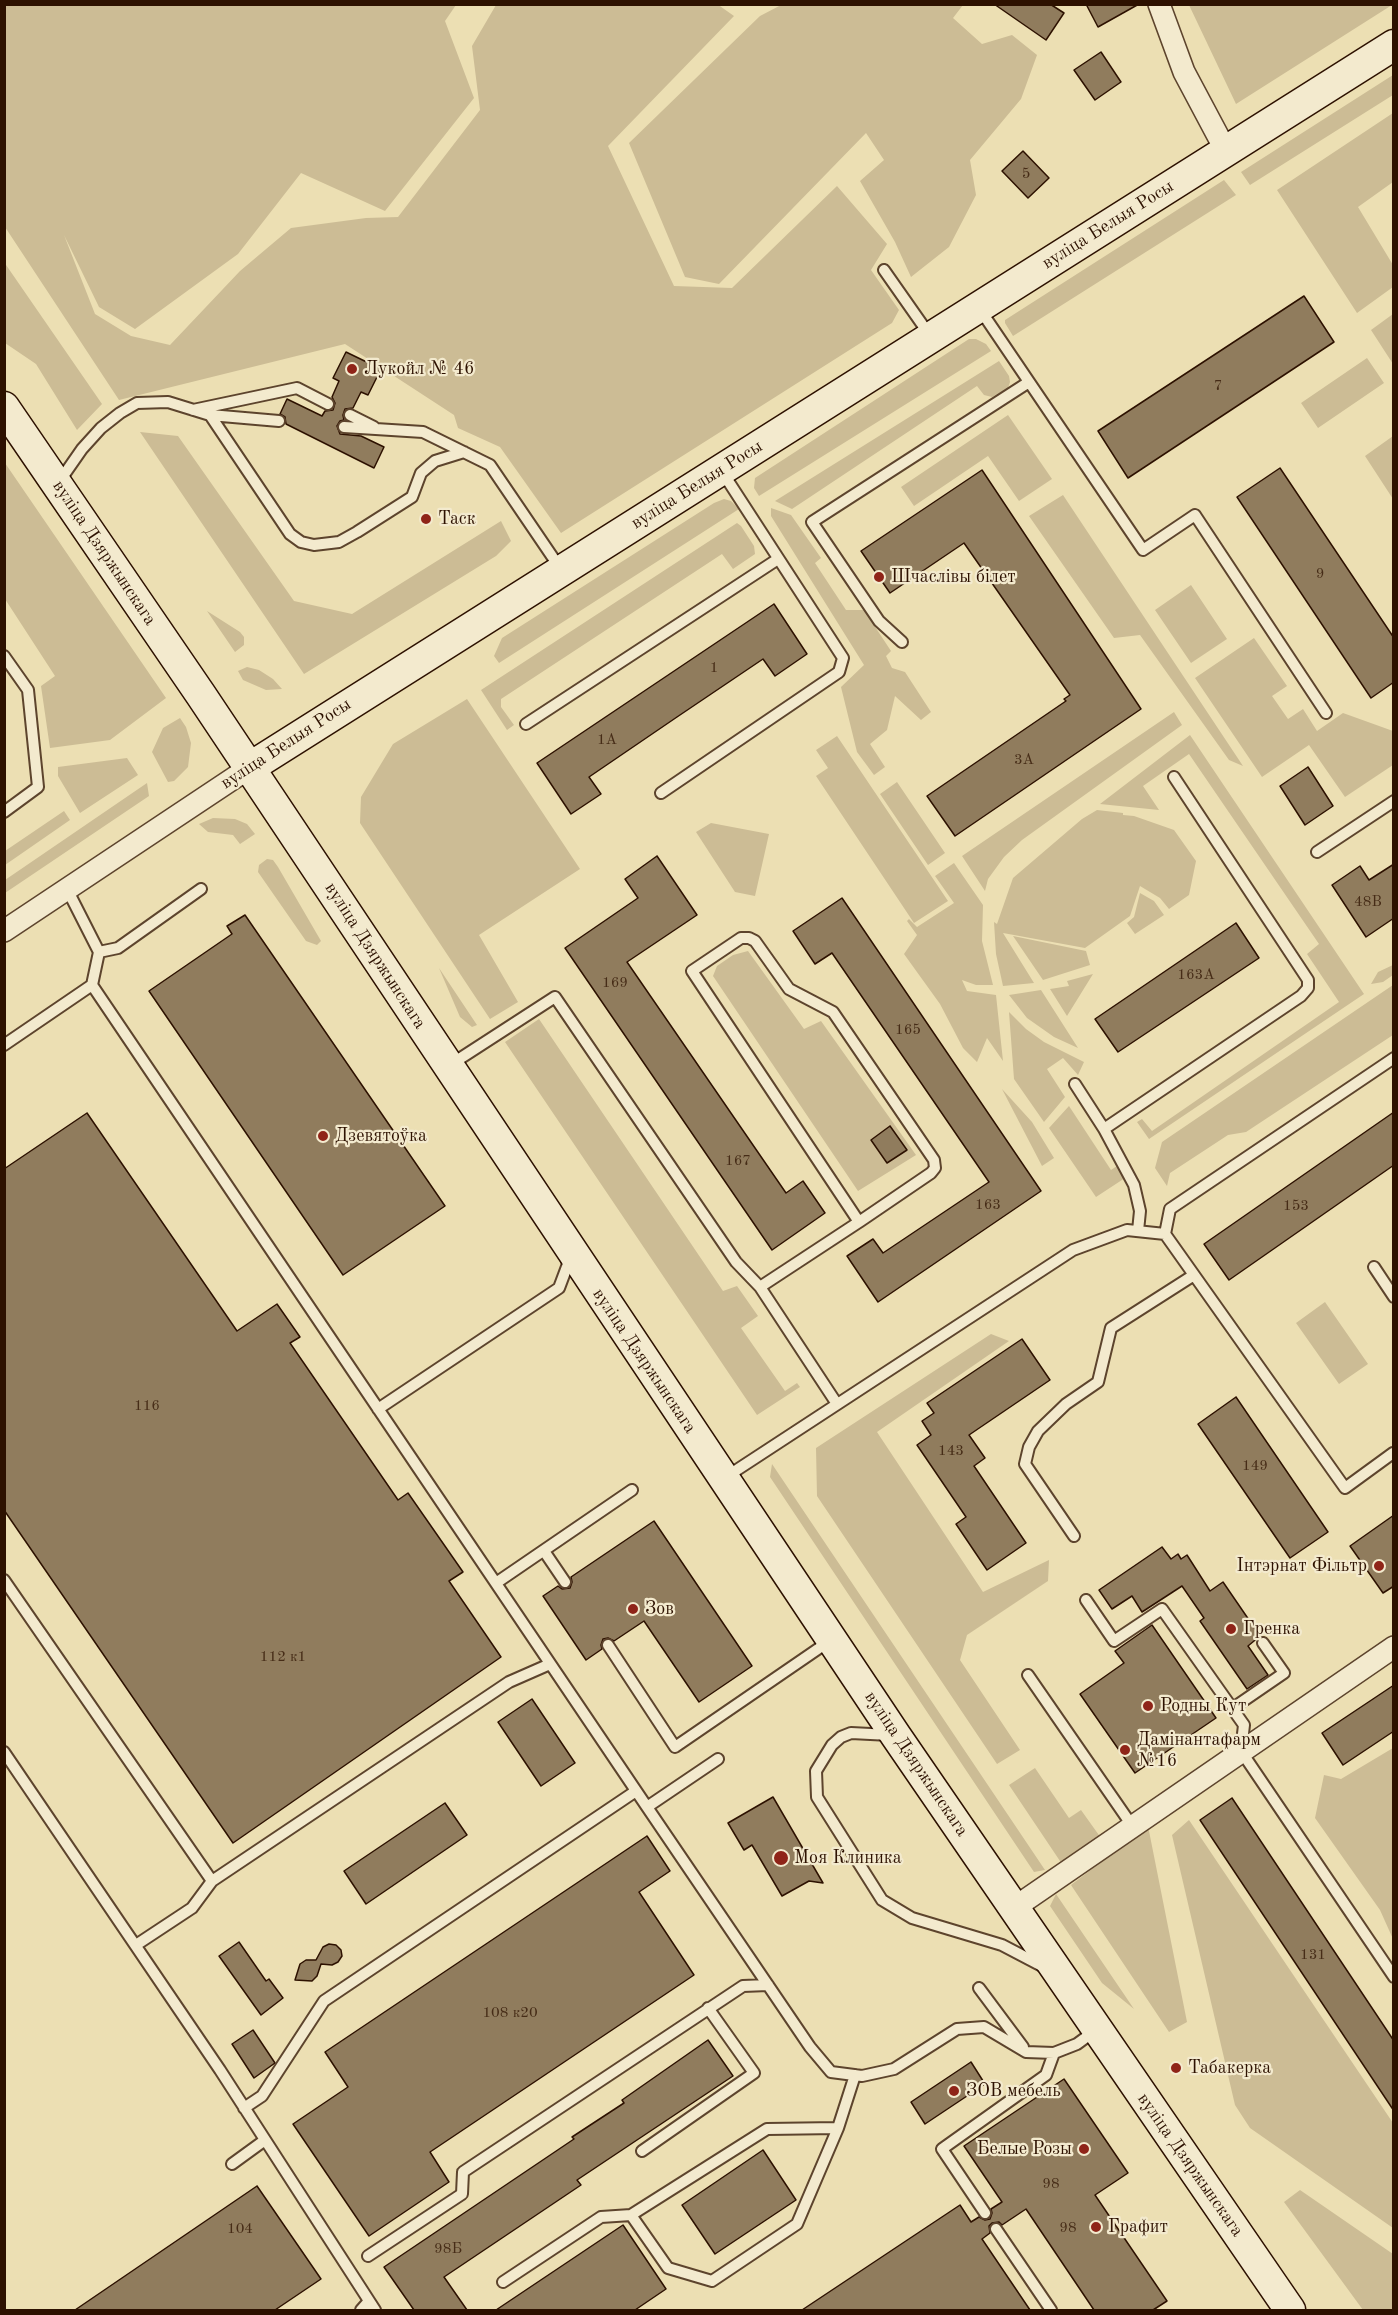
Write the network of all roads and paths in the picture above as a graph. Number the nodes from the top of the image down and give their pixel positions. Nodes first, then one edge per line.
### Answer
1 (1159, 4) edge
2 (1394, 45) edge
3 (1226, 151) junction
4 (885, 270) dead end
5 (979, 307) junction
6 (932, 337) junction
7 (1029, 382) junction
8 (328, 404) dead end
9 (4, 407) edge
10 (193, 410) junction
11 (210, 415) junction
12 (350, 415) dead end
13 (279, 422) dead end
14 (344, 427) dead end
15 (378, 429) junction
16 (464, 453) junction
17 (721, 470) junction
18 (57, 484) junction
19 (778, 559) junction
20 (561, 571) junction
21 (902, 642) dead end
22 (4, 656) edge
23 (1326, 713) dead end
24 (526, 724) dead end
25 (249, 768) junction
26 (1174, 777) dead end
27 (661, 793) dead end
28 (1394, 801) edge
29 (4, 812) edge
30 (1317, 852) dead end
31 (67, 889) junction
32 (201, 889) dead end
33 (4, 931) edge
34 (99, 952) junction
35 (92, 986) junction
36 (4, 1045) edge
37 (1394, 1058) edge
38 (447, 1066) junction
39 (1076, 1084) dead end
40 (1104, 1129) junction
41 (859, 1222) junction
42 (558, 1231) junction
43 (1138, 1231) junction
44 (1166, 1234) junction
45 (1374, 1267) dead end
46 (1194, 1275) junction
47 (760, 1287) junction
48 (1394, 1297) edge
49 (837, 1404) junction
50 (378, 1409) junction
51 (1393, 1453) edge
52 (724, 1479) junction
53 (632, 1490) dead end
54 (1074, 1536) dead end
55 (544, 1551) junction
56 (4, 1580) edge
57 (565, 1581) dead end
58 (496, 1583) junction
59 (1086, 1600) dead end
60 (832, 1640) junction
61 (1263, 1643) dead end
62 (608, 1646) dead end
63 (1394, 1647) edge
64 (550, 1664) junction
65 (1028, 1675) dead end
66 (1233, 1708) junction
67 (896, 1736) junction
68 (1241, 1751) junction
69 (4, 1752) edge
70 (718, 1759) dead end
71 (636, 1791) junction
72 (647, 1807) junction
73 (1133, 1827) junction
74 (212, 1881) junction
75 (1014, 1908) junction
76 (135, 1946) junction
77 (1060, 1976) junction
78 (1394, 1977) edge
79 (768, 1985) junction
80 (979, 1988) dead end
81 (708, 2008) junction
82 (1097, 2030) junction
83 (1026, 2052) junction
84 (1054, 2053) junction
85 (855, 2075) junction
86 (244, 2108) junction
87 (838, 2128) junction
88 (265, 2140) junction
89 (642, 2151) dead end
90 (232, 2164) dead end
91 (985, 2213) dead end
92 (631, 2215) junction
93 (996, 2229) dead end
94 (368, 2256) dead end
95 (503, 2282) dead end
96 (372, 2306) edge
97 (362, 2310) edge
98 (1051, 2310) edge
99 (1290, 2310) edge

1 - 3 street
2 - 3 main road, вуліца Белыя Росы
3 - 5 main road, вуліца Белыя Росы
4 - 6 lane
5 - 6 main road, вуліца Белыя Росы
5 - 7 lane
6 - 17 main road, вуліца Белыя Росы
7 - 21 lane
7 - 23 lane
8 - 10 lane
9 - 18 main road, вуліца Дзяржынскага
10 - 11 lane
10 - 18 lane
11 - 13 lane
11 - 16 lane
12 - 15 lane
14 - 15 lane
15 - 16 lane
16 - 20 lane
17 - 19 lane
17 - 20 main road, вуліца Белыя Росы
18 - 25 main road, вуліца Дзяржынскага
19 - 24 lane
19 - 27 lane
20 - 25 main road, вуліца Белыя Росы
22 - 29 lane
25 - 31 street, вуліца Белыя Росы
25 - 38 main road, вуліца Дзяржынскага
26 - 40 lane
28 - 30 lane
31 - 33 street, вуліца Белыя Росы
31 - 34 lane
32 - 34 lane
34 - 35 lane
35 - 36 lane
35 - 50 lane
37 - 44 lane
38 - 42 main road, вуліца Дзяржынскага
38 - 47 lane
39 - 40 lane
40 - 43 lane
41 - 41 lane
41 - 47 lane
42 - 50 lane
42 - 52 main road, вуліца Дзяржынскага
43 - 44 lane
43 - 49 lane
44 - 46 lane
45 - 48 lane
46 - 51 lane
46 - 54 lane
47 - 49 lane
49 - 52 lane
50 - 58 lane
52 - 60 main road, вуліца Дзяржынскага
53 - 55 lane
55 - 57 lane
55 - 58 lane
56 - 74 lane
58 - 64 lane
59 - 66 lane
60 - 62 lane
60 - 67 main road, вуліца Дзяржынскага
61 - 66 lane
63 - 68 street
64 - 71 lane
64 - 74 lane
65 - 73 lane
66 - 68 lane
67 - 75 main road, вуліца Дзяржынскага
67 - 77 lane
68 - 73 street
68 - 78 lane
69 - 76 lane
70 - 72 lane
71 - 72 lane
71 - 86 lane
72 - 79 lane
73 - 75 street
74 - 76 lane
75 - 77 main road, вуліца Дзяржынскага
76 - 86 lane
77 - 82 main road, вуліца Дзяржынскага
79 - 81 lane
79 - 85 lane
80 - 83 lane
81 - 89 lane
81 - 94 lane
82 - 84 lane
82 - 99 main road, вуліца Дзяржынскага
83 - 84 lane
83 - 85 lane
84 - 91 lane
85 - 87 lane
86 - 88 lane
87 - 92 lane
87 - 92 lane
88 - 90 lane
88 - 96 lane
92 - 95 lane
93 - 98 lane
96 - 97 lane

